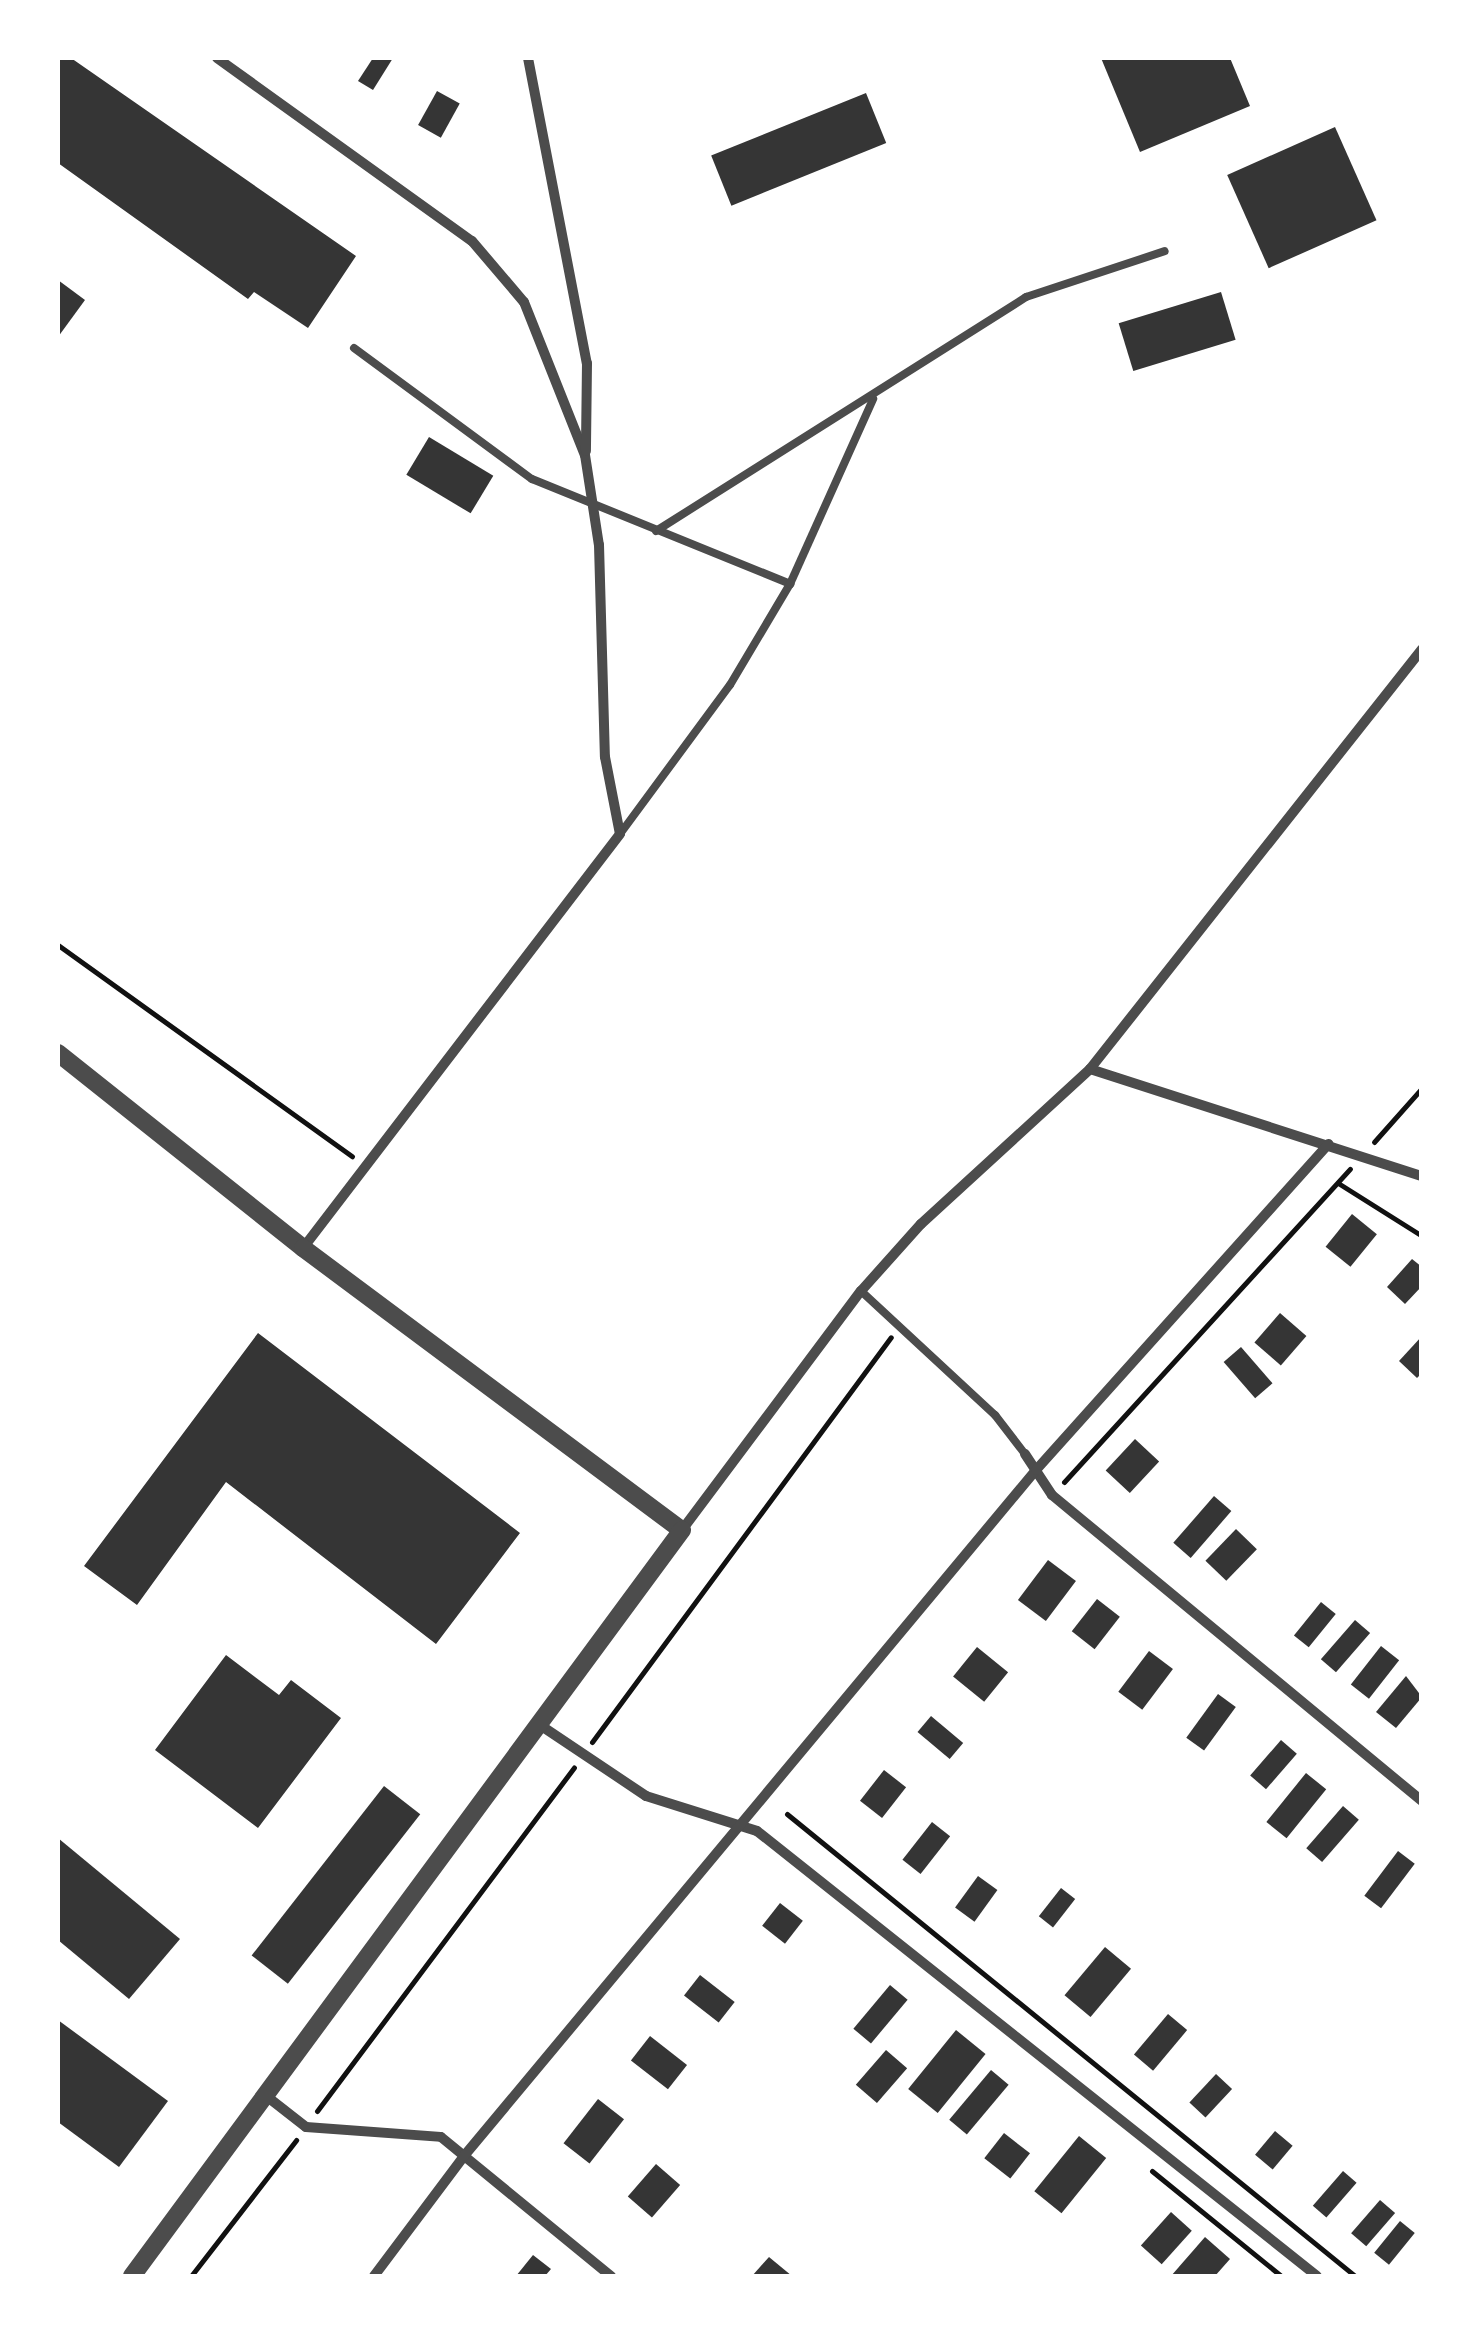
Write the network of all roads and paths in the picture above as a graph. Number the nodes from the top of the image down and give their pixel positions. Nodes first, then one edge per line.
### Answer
1 (217, 58) edge
2 (528, 58) edge
3 (1165, 251) dead end
4 (354, 348) dead end
5 (873, 398) junction
6 (586, 455) junction
7 (593, 505) junction
8 (656, 530) junction
9 (790, 584) junction
10 (1422, 649) edge
11 (620, 834) junction
12 (58, 945) edge
13 (58, 1053) edge
14 (1090, 1069) junction
15 (1422, 1088) edge
16 (1328, 1144) junction
17 (1362, 1155) junction
18 (366, 1166) junction
19 (1422, 1176) edge
20 (1338, 1182) dead end
21 (1422, 1236) edge
22 (303, 1248) junction
23 (861, 1291) junction
24 (900, 1325) junction
25 (1026, 1454) joint
26 (1036, 1470) junction
27 (1052, 1495) junction
28 (682, 1530) junction
29 (543, 1726) junction
30 (584, 1754) junction
31 (1422, 1801) edge
32 (786, 1814) dead end
33 (741, 1826) junction
34 (265, 2095) junction
35 (306, 2127) junction
36 (464, 2156) junction
37 (132, 2276) edge
38 (191, 2276) edge
39 (374, 2276) edge
40 (611, 2276) edge
41 (1317, 2276) edge
42 (1355, 2276) edge

1 - 6 street
2 - 6 street
3 - 5 lane
4 - 7 lane
5 - 8 lane
5 - 9 lane
6 - 7 street
7 - 8 lane
7 - 11 street
8 - 9 lane
9 - 11 lane
10 - 14 street
11 - 18 street
12 - 18 path
13 - 22 street
14 - 16 street
14 - 23 street
15 - 17 path
16 - 17 street
16 - 26 street
17 - 19 street
17 - 27 path
18 - 22 street
20 - 21 path
22 - 28 street
23 - 24 lane
23 - 28 street
24 - 25 lane
24 - 30 path
25 - 26 street
26 - 27 street
26 - 33 street
27 - 31 street
28 - 29 street
29 - 30 street
29 - 34 street
30 - 33 street
30 - 35 path
32 - 42 path
33 - 36 street
33 - 41 street
34 - 35 street
34 - 37 street
35 - 36 street
35 - 38 path
36 - 39 street
36 - 40 street

